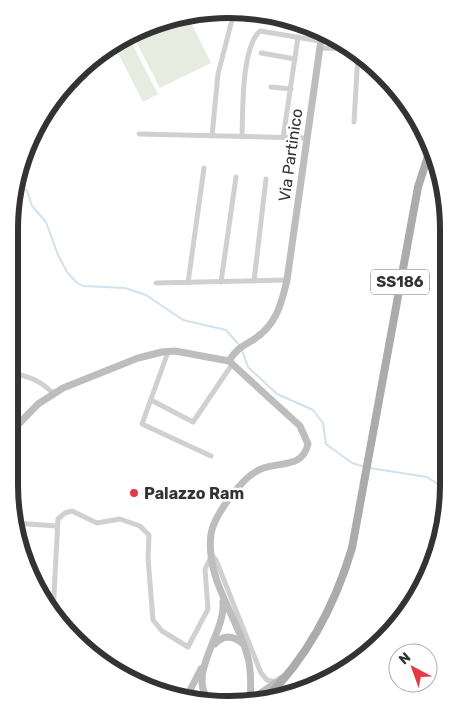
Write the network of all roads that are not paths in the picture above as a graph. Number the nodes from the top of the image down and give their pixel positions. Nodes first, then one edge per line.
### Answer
1 (232, 18) edge
2 (298, 37) junction
3 (321, 38) edge
4 (320, 45) junction
5 (339, 48) edge
6 (261, 53) dead end
7 (295, 59) junction
8 (358, 61) edge
9 (271, 87) dead end
10 (291, 89) junction
11 (354, 122) dead end
12 (138, 134) dead end
13 (212, 136) junction
14 (242, 138) junction
15 (283, 138) junction
16 (306, 138) junction
17 (428, 157) edge
18 (204, 168) dead end
19 (236, 177) dead end
20 (266, 179) dead end
21 (287, 280) junction
22 (254, 281) junction
23 (221, 282) junction
24 (156, 283) dead end
25 (188, 283) junction
26 (168, 352) junction
27 (231, 362) junction
28 (18, 374) edge
29 (53, 393) junction
30 (151, 400) junction
31 (18, 425) edge
32 (211, 456) dead end
33 (22, 523) edge
34 (56, 526) junction
35 (212, 555) junction
36 (222, 594) junction
37 (53, 603) edge
38 (220, 629) junction
39 (236, 629) junction
40 (242, 643) junction
41 (209, 652) junction
42 (288, 674) junction
43 (276, 682) junction
44 (273, 690) edge
45 (189, 691) edge
46 (204, 694) edge
47 (256, 694) edge
48 (250, 695) edge

1 - 13 street
2 - 4 street
2 - 7 street
2 - 14 street
3 - 4 main road, Via Partinico
4 - 5 street
4 - 16 main road, Via Partinico
6 - 7 street
7 - 10 street
8 - 11 street
9 - 10 street
10 - 15 street
12 - 13 street
13 - 14 street
14 - 15 street
15 - 16 street
16 - 21 main road, Via Partinico
17 - 42 main road, SS186
18 - 25 street
19 - 23 street
20 - 22 street
21 - 22 street
21 - 27 main road, Via Partinico
22 - 23 street
23 - 25 street
24 - 25 street
26 - 27 main road
26 - 29 main road
26 - 30 street
27 - 30 street
27 - 35 main road
28 - 29 street
29 - 31 main road
30 - 32 street
33 - 34 street
34 - 35 street
34 - 37 street
35 - 36 main road
35 - 43 street
36 - 38 main road
36 - 39 main road
38 - 39 main road
38 - 41 main road
39 - 40 main road
40 - 41 main road
40 - 48 main road
41 - 45 main road
41 - 46 main road
42 - 43 main road
42 - 44 main road
43 - 47 main road

